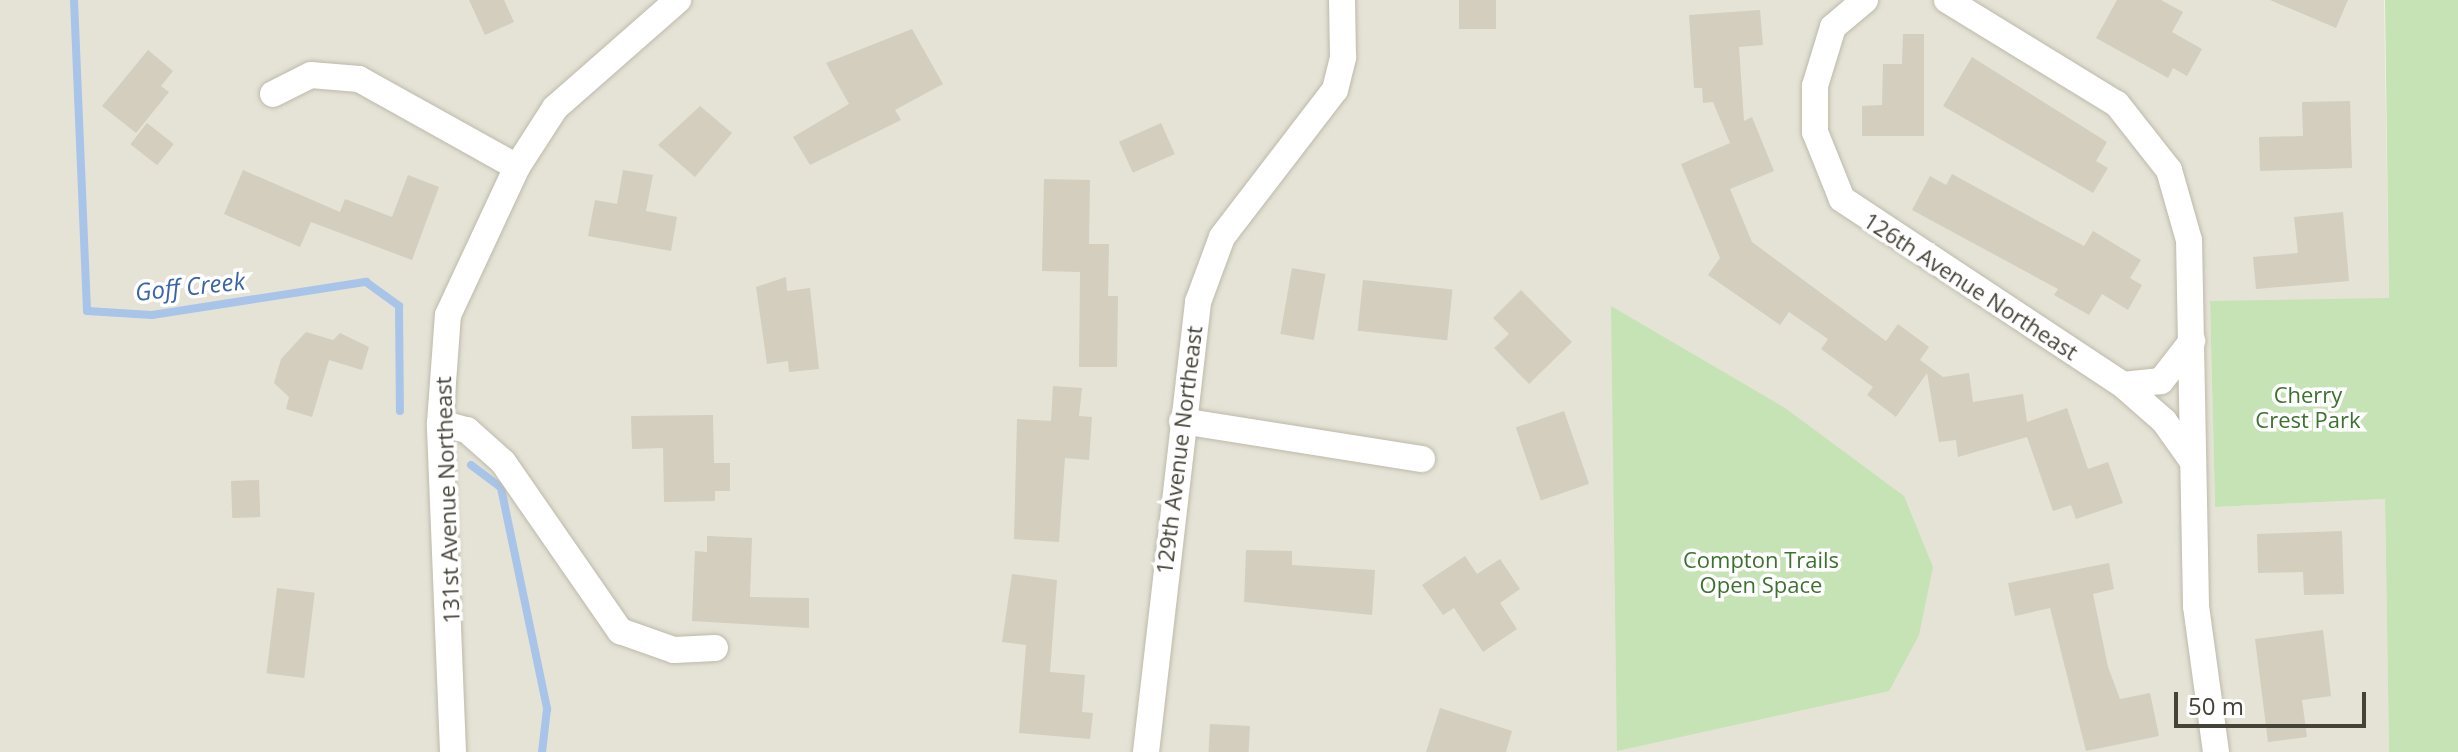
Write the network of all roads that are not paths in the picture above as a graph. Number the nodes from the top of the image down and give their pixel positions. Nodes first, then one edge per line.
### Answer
1 (678, 0) edge
2 (1342, 0) edge
3 (1865, 0) edge
4 (1947, 0) edge
5 (273, 94) dead end
6 (517, 167) junction
7 (2192, 341) junction
8 (2123, 385) junction
9 (1182, 421) junction
10 (440, 423) junction
11 (1422, 459) dead end
12 (2191, 459) junction
13 (715, 648) dead end
14 (453, 752) edge
15 (1146, 752) edge
16 (2216, 752) edge

1 - 6 street, 131st Avenue Northeast
2 - 9 street, 129th Avenue Northeast
3 - 8 street, 126th Avenue Northeast
4 - 7 street
5 - 6 street
6 - 10 street, 131st Avenue Northeast
7 - 8 street
7 - 12 street
8 - 12 street, 126th Avenue Northeast
9 - 11 street
9 - 15 street, 129th Avenue Northeast
10 - 13 street
10 - 14 street, 131st Avenue Northeast
12 - 16 street

